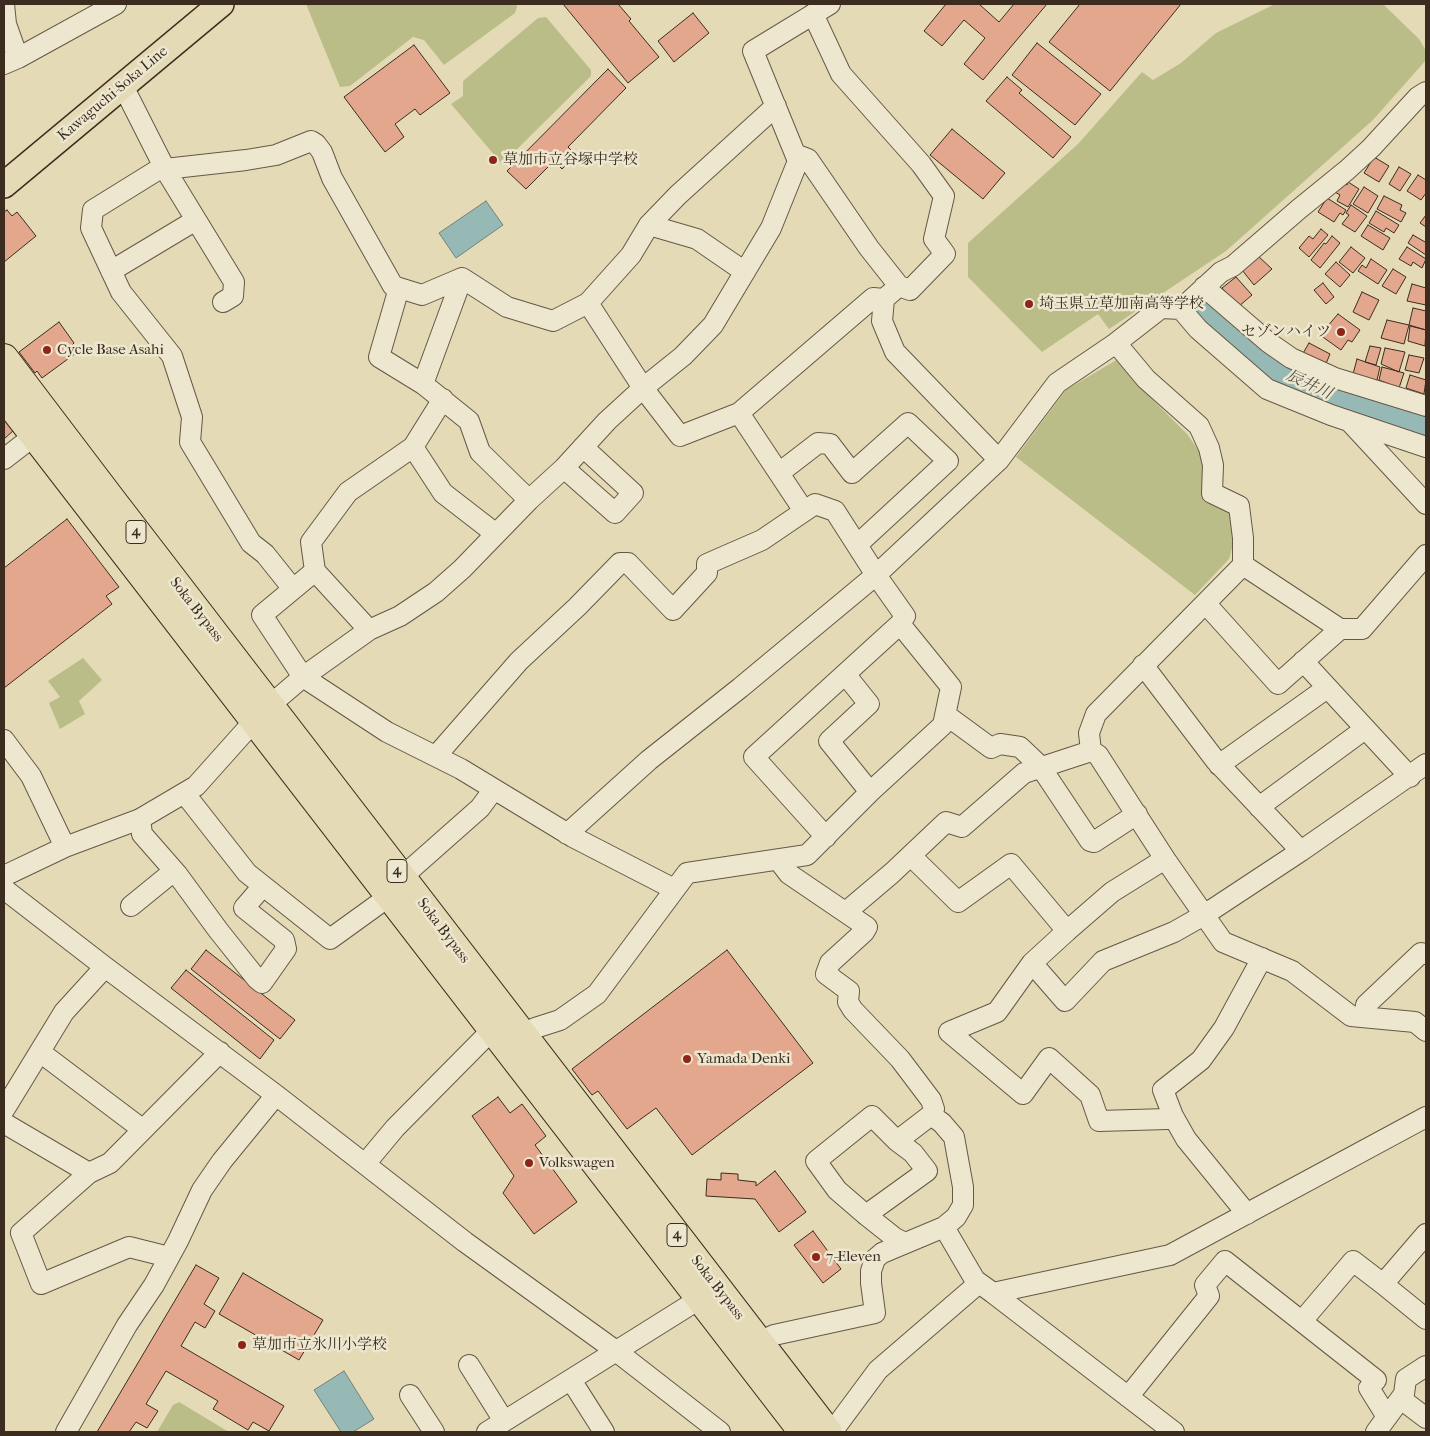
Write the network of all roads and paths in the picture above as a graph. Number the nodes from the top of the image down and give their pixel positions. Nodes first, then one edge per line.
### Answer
1 (4, 4) edge
2 (116, 4) edge
3 (222, 4) edge
4 (821, 9) edge
5 (11, 61) edge
6 (123, 86) junction
7 (1426, 92) edge
8 (776, 106) junction
9 (795, 154) junction
10 (165, 169) junction
11 (4, 185) edge
12 (196, 220) junction
13 (649, 225) junction
14 (110, 272) junction
15 (745, 272) junction
16 (462, 278) junction
17 (899, 286) junction
18 (1204, 287) junction
19 (399, 288) junction
20 (884, 299) junction
21 (223, 302) dead end
22 (588, 303) junction
23 (1181, 309) junction
24 (1116, 343) junction
25 (4, 358) edge
26 (423, 384) junction
27 (643, 388) junction
28 (4, 396) edge
29 (444, 399) junction
30 (1426, 406) edge
31 (739, 414) junction
32 (1350, 421) junction
33 (35, 435) junction
34 (413, 446) junction
35 (583, 447) junction
36 (1426, 447) edge
37 (4, 459) edge
38 (999, 460) junction
39 (564, 468) junction
40 (779, 474) junction
41 (529, 500) junction
42 (1426, 504) edge
43 (804, 511) junction
44 (496, 534) junction
45 (857, 545) junction
46 (1426, 555) edge
47 (1243, 564) junction
48 (315, 571) junction
49 (876, 574) junction
50 (293, 589) junction
51 (1206, 604) junction
52 (900, 624) junction
53 (1340, 629) junction
54 (369, 630) junction
55 (1303, 661) junction
56 (1143, 665) junction
57 (845, 674) junction
58 (303, 677) junction
59 (1328, 688) junction
60 (262, 713) junction
61 (946, 715) junction
62 (1365, 729) junction
63 (4, 740) edge
64 (1091, 751) junction
65 (436, 756) junction
66 (1426, 764) edge
67 (1219, 765) junction
68 (1040, 766) junction
69 (1410, 777) junction
70 (494, 789) junction
71 (870, 792) junction
72 (184, 794) junction
73 (1259, 807) junction
74 (1137, 814) junction
75 (140, 819) junction
76 (567, 834) junction
77 (826, 837) junction
78 (65, 847) junction
79 (1301, 851) junction
80 (910, 856) junction
81 (1165, 858) junction
82 (779, 861) junction
83 (174, 871) junction
84 (4, 876) edge
85 (263, 886) junction
86 (396, 886) junction
87 (4, 889) edge
88 (674, 889) junction
89 (132, 906) dead end
90 (846, 912) junction
91 (1204, 914) junction
92 (1067, 931) junction
93 (1426, 954) edge
94 (1262, 958) junction
95 (1032, 963) junction
96 (105, 967) junction
97 (1364, 1017) junction
98 (492, 1030) junction
99 (1426, 1031) edge
100 (516, 1045) junction
101 (40, 1052) junction
102 (220, 1052) junction
103 (276, 1095) junction
104 (4, 1110) edge
105 (931, 1115) junction
106 (1173, 1116) junction
107 (1426, 1117) edge
108 (4, 1123) edge
109 (142, 1130) junction
110 (897, 1142) junction
111 (365, 1164) junction
112 (89, 1173) junction
113 (1247, 1214) junction
114 (866, 1215) junction
115 (944, 1227) junction
116 (1426, 1234) edge
117 (905, 1243) junction
118 (169, 1257) junction
119 (1383, 1284) junction
120 (986, 1288) junction
121 (701, 1298) junction
122 (1426, 1319) edge
123 (1302, 1321) junction
124 (759, 1342) junction
125 (616, 1351) junction
126 (469, 1365) dead end
127 (1426, 1366) edge
128 (571, 1380) junction
129 (410, 1395) dead end
130 (1128, 1397) junction
131 (1401, 1399) junction
132 (1426, 1418) edge
133 (504, 1421) junction
134 (1381, 1425) edge
135 (66, 1432) edge
136 (434, 1432) edge
137 (487, 1432) edge
138 (604, 1432) edge
139 (720, 1432) edge
140 (803, 1432) edge
141 (830, 1432) edge
142 (1174, 1432) edge

1 - 5 street
2 - 5 street
3 - 6 main road, Kawaguchi-Soka Line
4 - 8 street
4 - 17 street
6 - 10 street
6 - 11 main road, Kawaguchi-Soka Line
7 - 18 street
8 - 9 street
8 - 13 street
9 - 15 street
9 - 17 street
10 - 12 street
10 - 14 street
10 - 19 street
12 - 14 street
12 - 21 street
13 - 15 street
13 - 22 street
14 - 50 street
15 - 27 street
16 - 19 street
16 - 22 street
16 - 26 street
17 - 20 street
18 - 23 street
18 - 30 street
19 - 26 street
20 - 31 street
20 - 38 street
22 - 27 street
23 - 24 street
23 - 32 street
24 - 38 street
24 - 47 street
25 - 60 highway, Soka Bypass / 4
26 - 29 street
27 - 31 street
27 - 35 street
28 - 33 highway, Soka Bypass / 4
29 - 34 street
29 - 41 street
31 - 40 street
32 - 36 street
32 - 42 street
33 - 37 street
33 - 60 highway, Soka Bypass / 4
34 - 44 street
34 - 48 street
35 - 39 street
35 - 39 street
38 - 49 street
39 - 41 street
40 - 43 street
40 - 45 street
41 - 44 street
43 - 45 street
43 - 65 street
44 - 54 street
45 - 49 street
46 - 53 street
47 - 51 street
47 - 53 street
48 - 50 street
48 - 54 street
49 - 52 street
49 - 76 street
50 - 58 street
51 - 55 street
51 - 56 street
52 - 57 street
52 - 61 street
53 - 55 street
54 - 58 street
55 - 59 street
56 - 64 street
56 - 67 street
57 - 71 street
57 - 77 street
58 - 60 street
58 - 65 street
59 - 62 street
59 - 67 street
60 - 72 street
60 - 86 highway, Soka Bypass / 4
61 - 68 street
61 - 71 street
62 - 69 street
62 - 73 street
63 - 78 street
64 - 68 street
64 - 74 street
65 - 70 street
66 - 69 street
67 - 73 street
68 - 74 street
68 - 80 street
69 - 79 street
70 - 76 street
70 - 86 street
71 - 77 street
72 - 75 street
72 - 85 street
73 - 79 street
74 - 81 street
75 - 78 street
75 - 83 street
76 - 88 street
77 - 82 street
78 - 84 street
79 - 91 street
80 - 90 street
80 - 92 street
81 - 91 street
81 - 92 street
82 - 88 street
82 - 90 street
83 - 85 street
83 - 89 street
85 - 86 street
86 - 98 highway, Soka Bypass / 4
86 - 100 highway, Soka Bypass / 4
87 - 96 street
88 - 100 street
90 - 105 street
91 - 94 street
91 - 95 street
92 - 95 street
93 - 97 street
94 - 97 street
94 - 106 street
95 - 106 street
96 - 101 street
96 - 102 street
97 - 99 street
98 - 100 highway, Soka Bypass / 4
98 - 111 street
100 - 121 highway, Soka Bypass / 4
100 - 124 highway, Soka Bypass / 4
101 - 104 street
101 - 109 street
102 - 103 street
102 - 109 street
103 - 111 street
103 - 118 street
105 - 110 street
105 - 115 street
106 - 113 street
107 - 113 street
108 - 112 street
109 - 112 street
110 - 114 street
110 - 114 street
111 - 125 street
112 - 118 street
113 - 120 street
114 - 117 street
115 - 117 street
115 - 120 street
116 - 119 street
117 - 124 street
118 - 135 street
119 - 122 street
119 - 123 street
120 - 130 street
120 - 141 street
121 - 125 street
121 - 140 highway, Soka Bypass / 4
123 - 130 street
123 - 134 street
124 - 141 highway, Soka Bypass / 4
125 - 128 street
125 - 139 street
126 - 133 street
127 - 131 street
128 - 133 street
128 - 138 street
129 - 136 street
130 - 142 street
131 - 132 street
131 - 134 street
133 - 137 street

